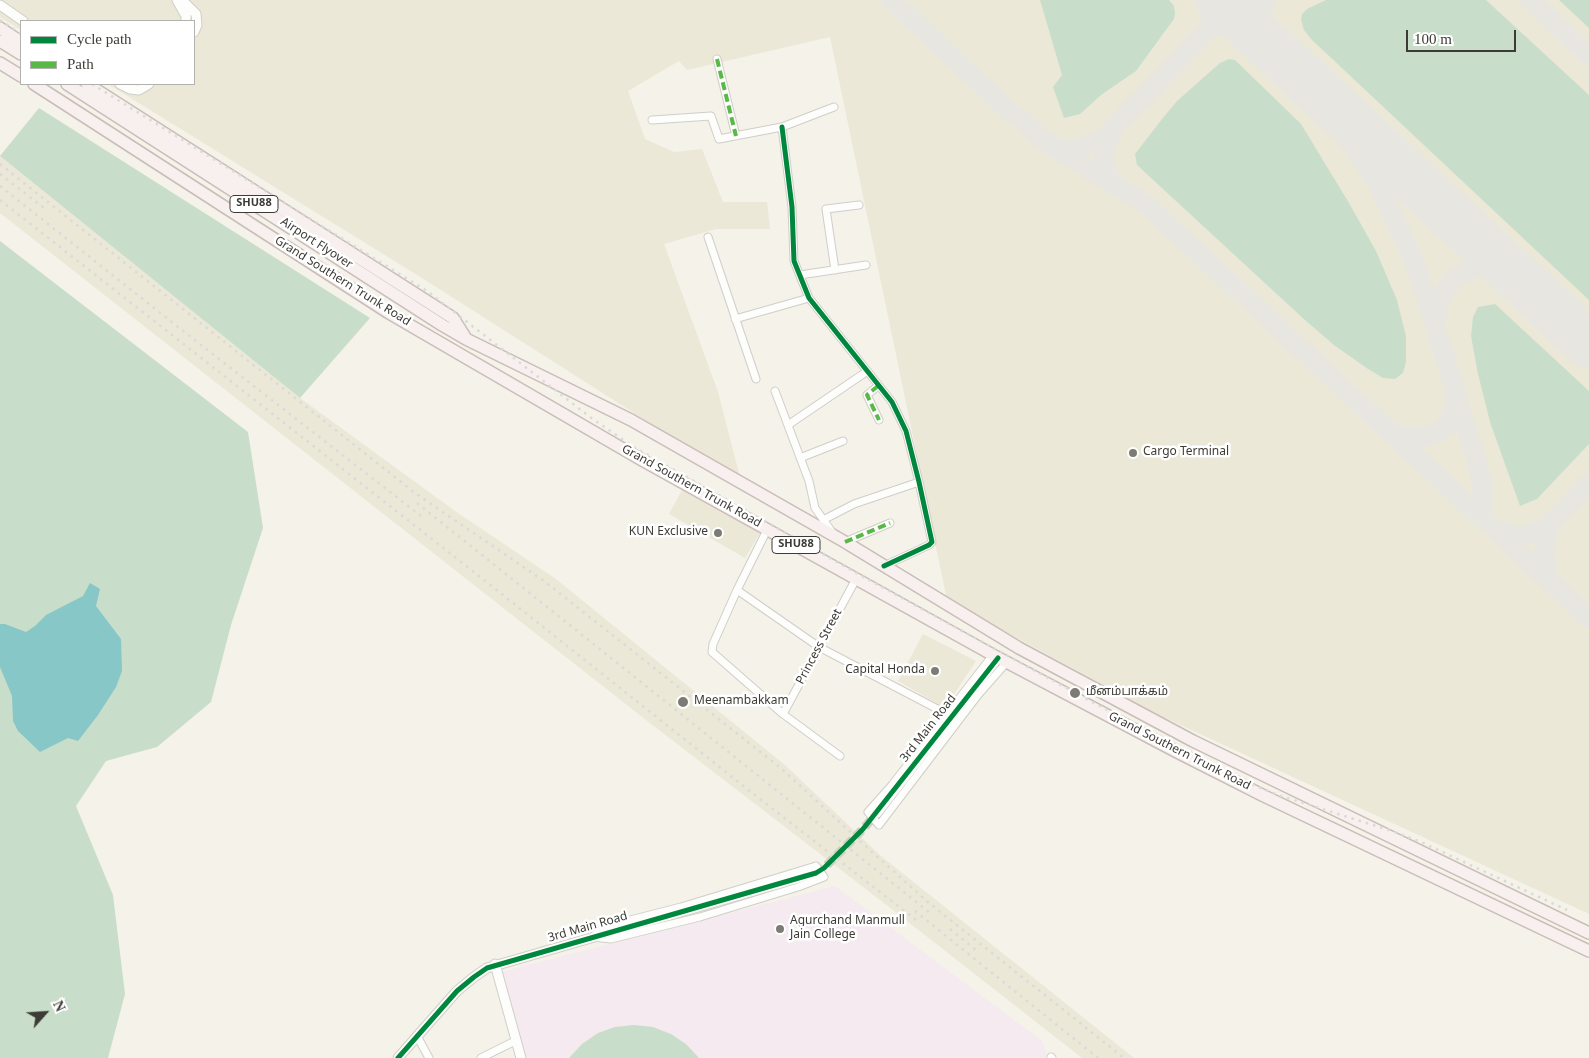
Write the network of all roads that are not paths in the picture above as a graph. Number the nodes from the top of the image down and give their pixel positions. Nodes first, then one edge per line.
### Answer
1 (177, 0) edge
2 (182, 0) edge
3 (0, 5) edge
4 (22, 20) edge
5 (186, 20) edge
6 (0, 28) edge
7 (195, 30) edge
8 (0, 41) edge
9 (20, 41) edge
10 (20, 53) edge
11 (717, 59) dead end
12 (0, 63) edge
13 (20, 75) edge
14 (36, 85) edge
15 (69, 85) edge
16 (89, 85) edge
17 (122, 85) edge
18 (147, 85) edge
19 (834, 107) dead end
20 (652, 120) dead end
21 (782, 127) junction
22 (736, 136) junction
23 (859, 204) dead end
24 (708, 237) dead end
25 (866, 265) dead end
26 (835, 270) junction
27 (800, 275) junction
28 (810, 298) junction
29 (735, 319) junction
30 (466, 339) junction
31 (866, 372) junction
32 (756, 379) dead end
33 (878, 386) junction
34 (774, 391) dead end
35 (879, 420) dead end
36 (788, 425) junction
37 (843, 441) dead end
38 (800, 458) junction
39 (919, 482) junction
40 (823, 520) junction
41 (890, 523) dead end
42 (767, 530) junction
43 (834, 536) junction
44 (845, 542) junction
45 (884, 566) junction
46 (856, 579) junction
47 (737, 590) junction
48 (819, 647) junction
49 (999, 659) junction
50 (783, 714) junction
51 (947, 714) junction
52 (840, 756) dead end
53 (877, 813) tunnel mouth
54 (816, 873) tunnel mouth
55 (1589, 933) edge
56 (592, 937) junction
57 (1589, 952) edge
58 (495, 964) junction
59 (417, 1036) junction
60 (516, 1041) junction
61 (398, 1058) edge
62 (429, 1058) edge
63 (482, 1058) edge
64 (521, 1058) edge

1 - 5 street
2 - 7 street
3 - 4 street
6 - 9 main road
8 - 10 main road
11 - 22 street
12 - 13 main road
14 - 42 main road, Grand Southern Trunk Road / SHU88
15 - 30 main road, Airport Flyover / SHU88
16 - 30 main road
17 - 18 street
19 - 21 street
20 - 22 street
21 - 22 street
21 - 27 street
23 - 26 street
24 - 29 street
25 - 26 street
26 - 27 street
27 - 28 street
28 - 29 street
28 - 31 street
29 - 32 street
30 - 43 main road, Grand Southern Trunk Road / SHU88
31 - 33 street
31 - 36 street
33 - 35 street
33 - 39 street
34 - 36 street
36 - 38 street
37 - 38 street
38 - 40 street
39 - 40 street
39 - 45 street
40 - 43 street
41 - 44 street
42 - 46 main road, Grand Southern Trunk Road / SHU88
42 - 47 street
43 - 44 main road, Grand Southern Trunk Road / SHU88
44 - 45 main road, Grand Southern Trunk Road / SHU88
45 - 55 main road, Grand Southern Trunk Road / SHU88
46 - 48 street, Princess Street
46 - 49 main road, Grand Southern Trunk Road / SHU88
47 - 48 street
47 - 50 street
48 - 50 street, Princess Street
48 - 51 street
49 - 51 street
49 - 51 street
49 - 53 street, 3rd Main Road
49 - 57 main road, Grand Southern Trunk Road / SHU88
50 - 52 street
54 - 56 street, 3rd Main Road
56 - 56 street
56 - 58 street, 3rd Main Road
58 - 59 street, 3rd Main Road
58 - 60 street
59 - 61 street, 3rd Main Road
59 - 62 street
60 - 63 street
60 - 64 street

